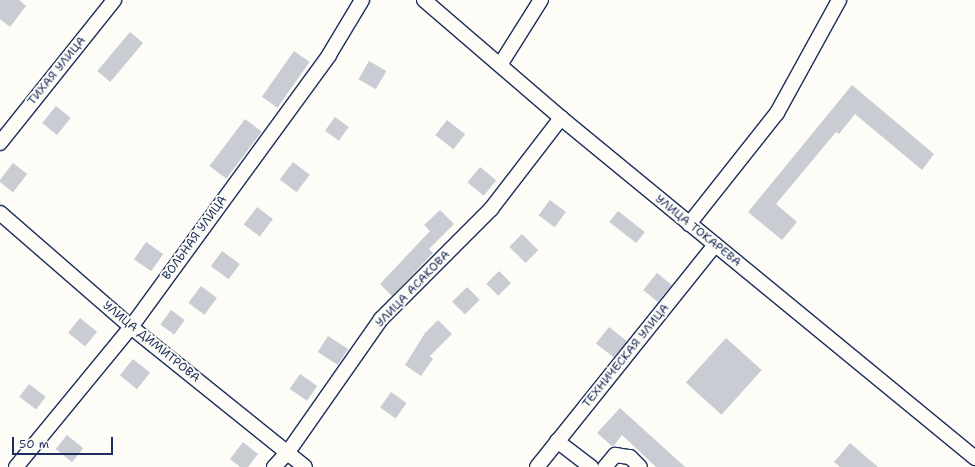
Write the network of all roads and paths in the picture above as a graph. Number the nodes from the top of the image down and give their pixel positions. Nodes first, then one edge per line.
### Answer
1 (114, 0) edge
2 (362, 0) edge
3 (424, 0) edge
4 (541, 0) edge
5 (839, 0) edge
6 (500, 65) junction
7 (561, 118) junction
8 (0, 143) edge
9 (0, 214) edge
10 (690, 224) junction
11 (715, 245) junction
12 (131, 327) junction
13 (557, 441) junction
14 (288, 452) junction
15 (975, 458) edge
16 (16, 467) edge
17 (274, 467) edge
18 (305, 467) edge
19 (537, 467) edge
20 (591, 467) edge
21 (605, 467) edge
22 (640, 467) edge

1 - 8 street, ТИХАЯ УЛИЦА
2 - 12 street, ВОЛЬНАЯ УЛИЦА
3 - 6 street, УЛИЦА ТОКАРЕВА
4 - 6 street
5 - 10 street
6 - 7 street, УЛИЦА ТОКАРЕВА
7 - 10 street, УЛИЦА ТОКАРЕВА
7 - 14 street, УЛИЦА АСАКОВА
9 - 12 street, УЛИЦА ДИМИТРОВА
10 - 11 street, УЛИЦА ТОКАРЕВА
11 - 13 street, ТЕХНИЧЕСКАЯ УЛИЦА
11 - 15 street, УЛИЦА ТОКАРЕВА
12 - 14 street, УЛИЦА ДИМИТРОВА
12 - 16 street, ВОЛЬНАЯ УЛИЦА
13 - 19 street, ТЕХНИЧЕСКАЯ УЛИЦА
13 - 20 street
14 - 17 street, УЛИЦА АСАКОВА
14 - 18 street, УЛИЦА ДИМИТРОВА
21 - 22 street

